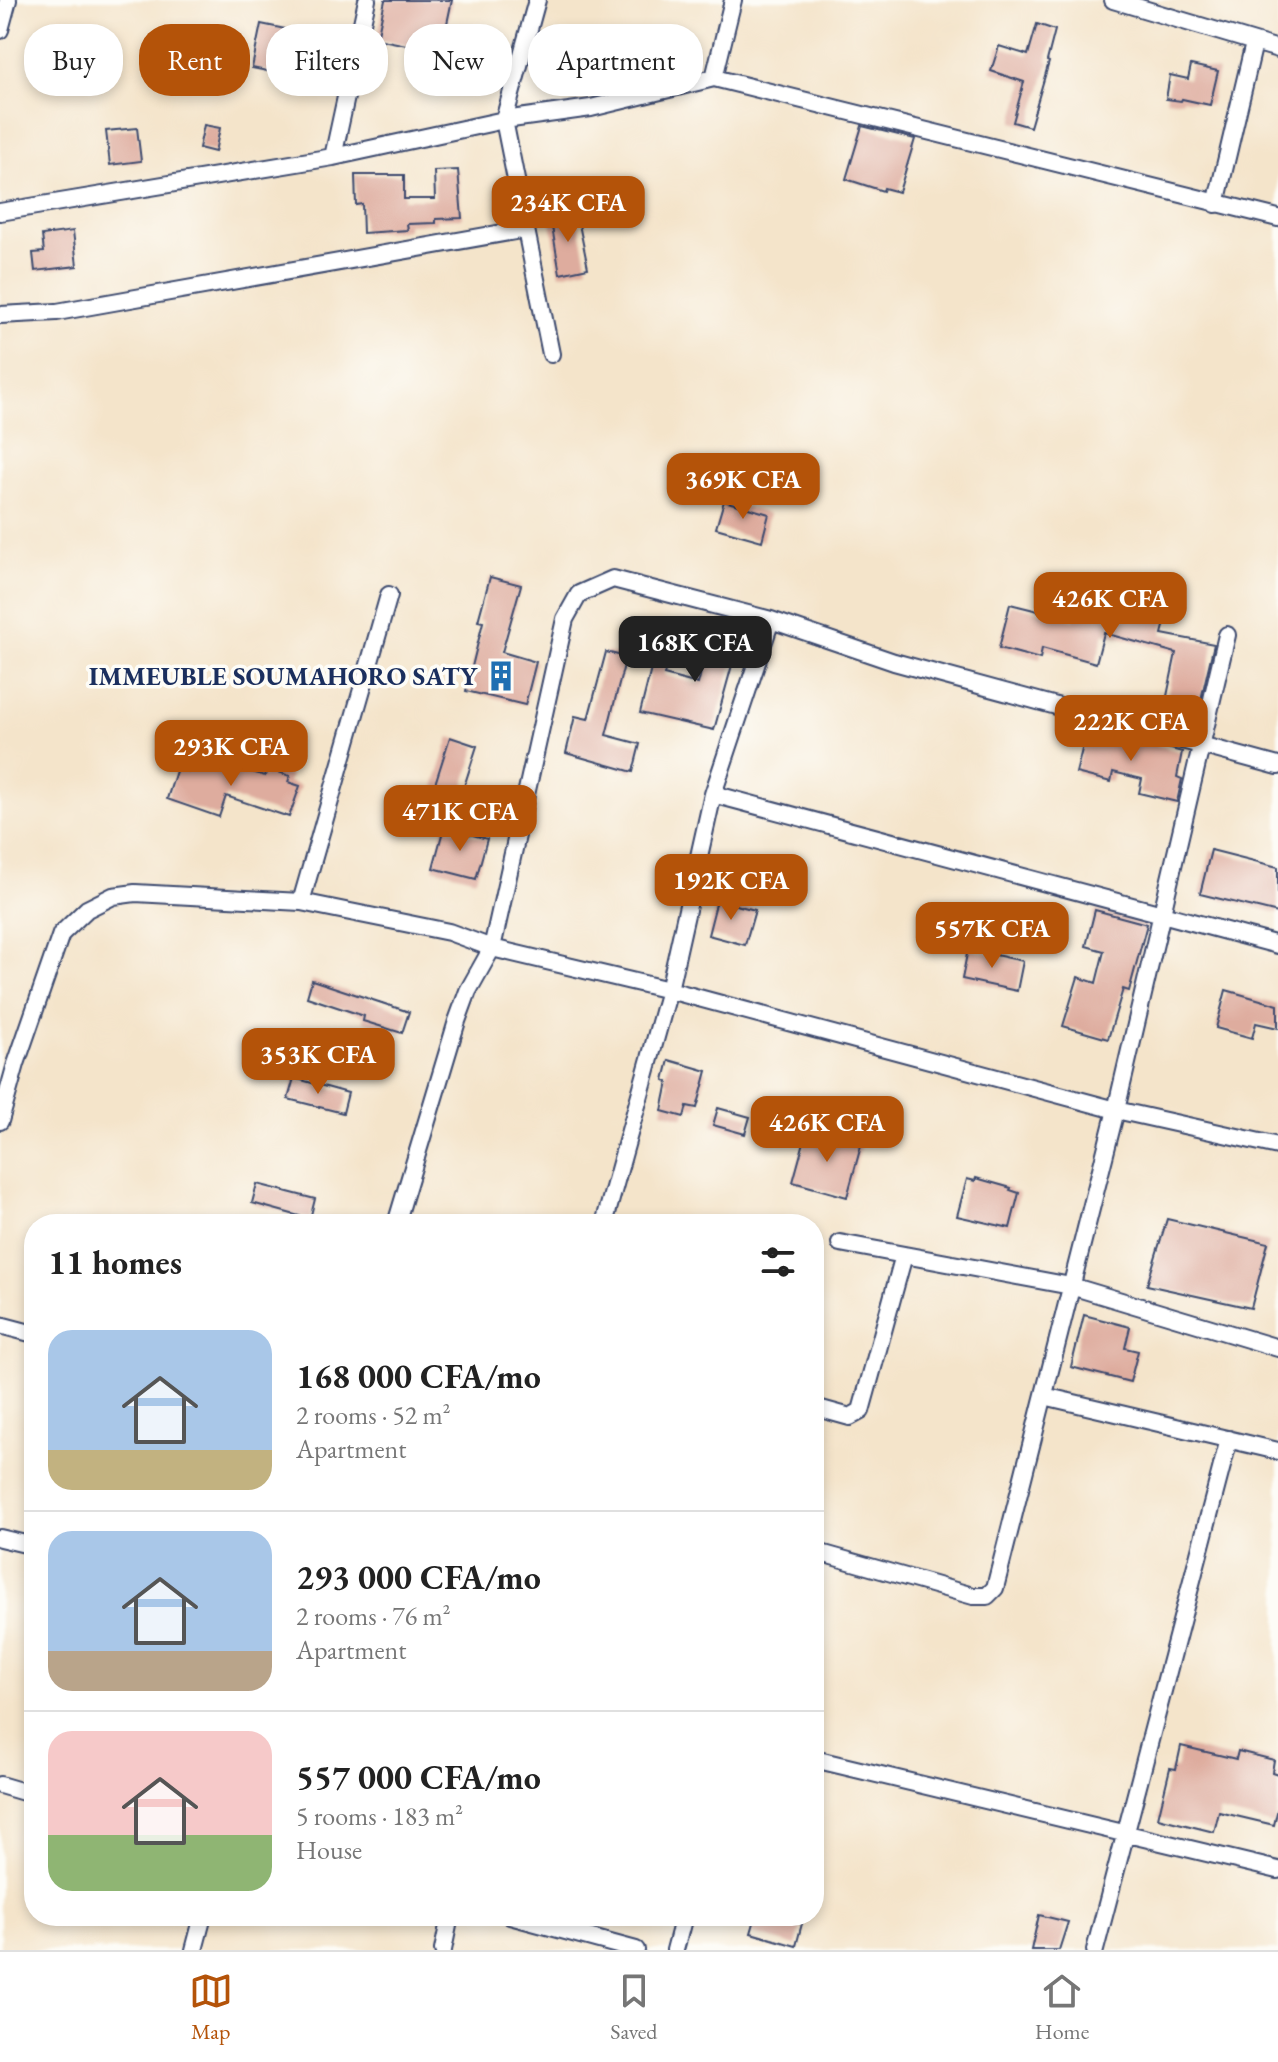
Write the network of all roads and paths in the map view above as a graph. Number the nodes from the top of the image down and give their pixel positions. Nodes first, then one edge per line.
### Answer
1 (8, 0) edge
2 (367, 0) edge
3 (537, 0) edge
4 (733, 0) edge
5 (1113, 0) edge
6 (0, 30) edge
7 (1254, 43) junction
8 (1278, 49) edge
9 (714, 78) junction
10 (504, 120) junction
11 (333, 157) junction
12 (1216, 204) junction
13 (0, 212) edge
14 (1278, 218) edge
15 (526, 229) junction
16 (0, 315) edge
17 (551, 354) dead end
18 (389, 595) dead end
19 (771, 620) junction
20 (1227, 635) dead end
21 (1202, 746) junction
22 (1278, 766) edge
23 (713, 794) junction
24 (301, 902) junction
25 (1161, 915) junction
26 (1278, 945) edge
27 (492, 948) junction
28 (669, 990) junction
29 (1116, 1110) junction
30 (0, 1121) edge
31 (1278, 1146) edge
32 (399, 1214) edge
33 (607, 1214) edge
34 (840, 1243) dead end
35 (904, 1255) junction
36 (1071, 1286) junction
37 (0, 1325) edge
38 (24, 1331) edge
39 (1278, 1348) edge
40 (1044, 1396) junction
41 (824, 1410) edge
42 (1229, 1439) junction
43 (1278, 1451) edge
44 (0, 1538) edge
45 (24, 1544) edge
46 (824, 1554) edge
47 (824, 1761) edge
48 (0, 1785) edge
49 (24, 1792) edge
50 (1125, 1832) junction
51 (1278, 1870) edge
52 (200, 1926) edge
53 (448, 1926) edge
54 (547, 1926) edge
55 (681, 1926) edge
56 (194, 1950) edge
57 (443, 1950) edge
58 (636, 1950) edge
59 (675, 1950) edge
60 (1095, 1950) edge

1 - 6 street
2 - 11 street
3 - 10 street
4 - 9 street
5 - 7 street
7 - 8 street
7 - 12 street
9 - 10 street
9 - 12 street
10 - 11 street
10 - 15 street
11 - 13 street
12 - 14 street
15 - 16 street
15 - 17 street
18 - 24 street
19 - 21 street
19 - 23 street
19 - 27 street
20 - 21 street
21 - 22 street
21 - 25 street
23 - 25 street
23 - 28 street
24 - 27 street
24 - 30 street
25 - 26 street
25 - 29 street
27 - 28 street
27 - 32 street
28 - 29 street
28 - 33 street
29 - 31 street
29 - 36 street
34 - 35 street
35 - 36 street
35 - 41 street
36 - 39 street
36 - 40 street
37 - 38 street
40 - 42 street
40 - 46 street
42 - 43 street
42 - 50 street
44 - 45 street
47 - 50 street
48 - 49 street
50 - 51 street
50 - 60 street
52 - 56 street
53 - 57 street
54 - 58 street
55 - 59 street

